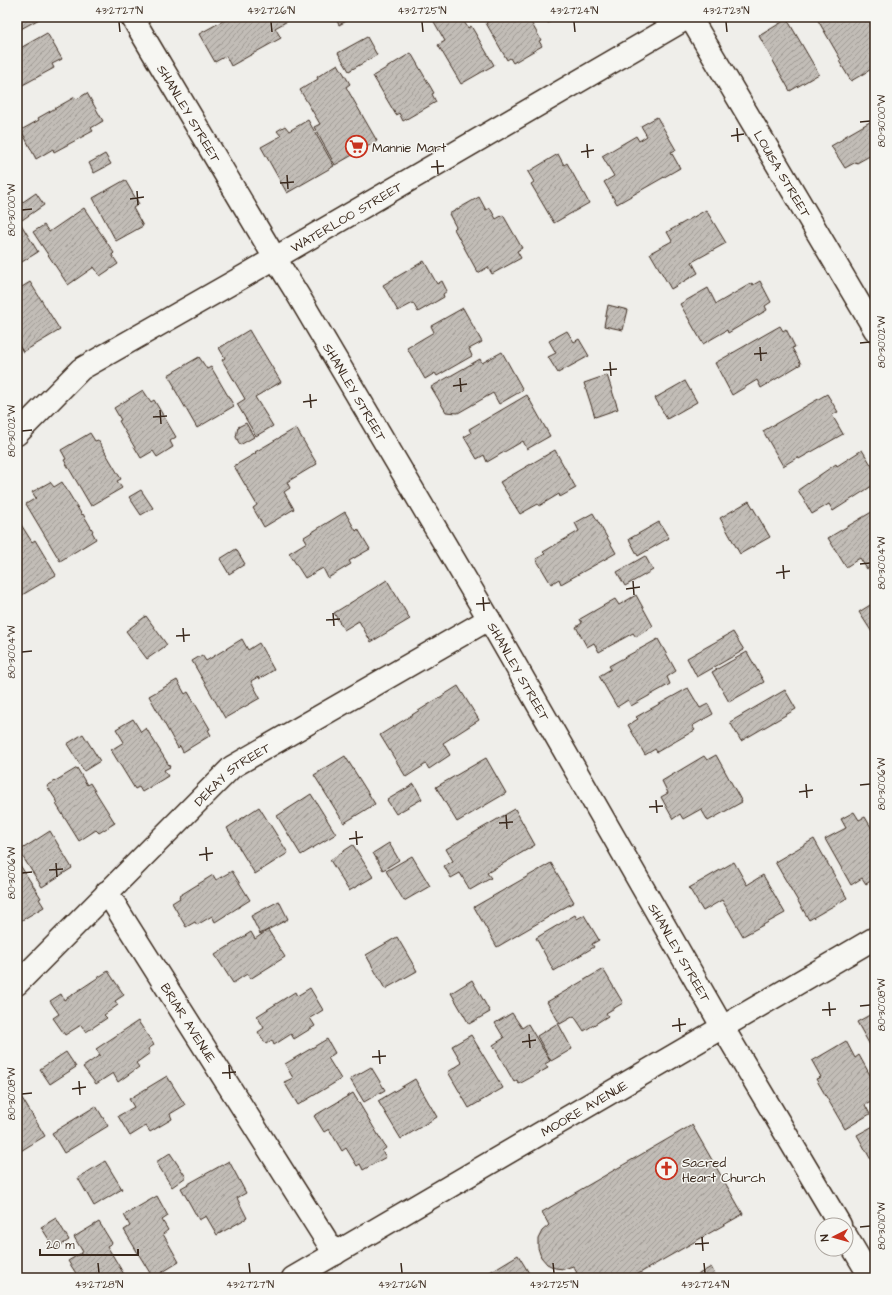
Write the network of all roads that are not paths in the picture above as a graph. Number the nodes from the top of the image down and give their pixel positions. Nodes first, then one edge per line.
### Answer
1 (132, 17) edge
2 (689, 17) edge
3 (275, 258) junction
4 (875, 330) edge
5 (17, 434) edge
6 (489, 619) junction
7 (107, 892) junction
8 (875, 938) edge
9 (17, 984) edge
10 (723, 1028) junction
11 (835, 1217) edge
12 (854, 1249) edge
13 (335, 1254) junction
14 (293, 1278) edge
15 (871, 1278) edge

1 - 3 street, SHANLEY STREET
2 - 3 street, WATERLOO STREET
2 - 4 street, LOUISA STREET
3 - 5 street, WATERLOO STREET
3 - 6 street, SHANLEY STREET
6 - 7 street, DEKAY STREET
6 - 10 street, SHANLEY STREET
7 - 9 street, DEKAY STREET
7 - 13 street, BRIAR AVENUE
8 - 10 street, MOORE AVENUE
10 - 11 street, SHANLEY STREET
10 - 13 street, MOORE AVENUE
12 - 15 street
13 - 14 street, MOORE AVENUE

